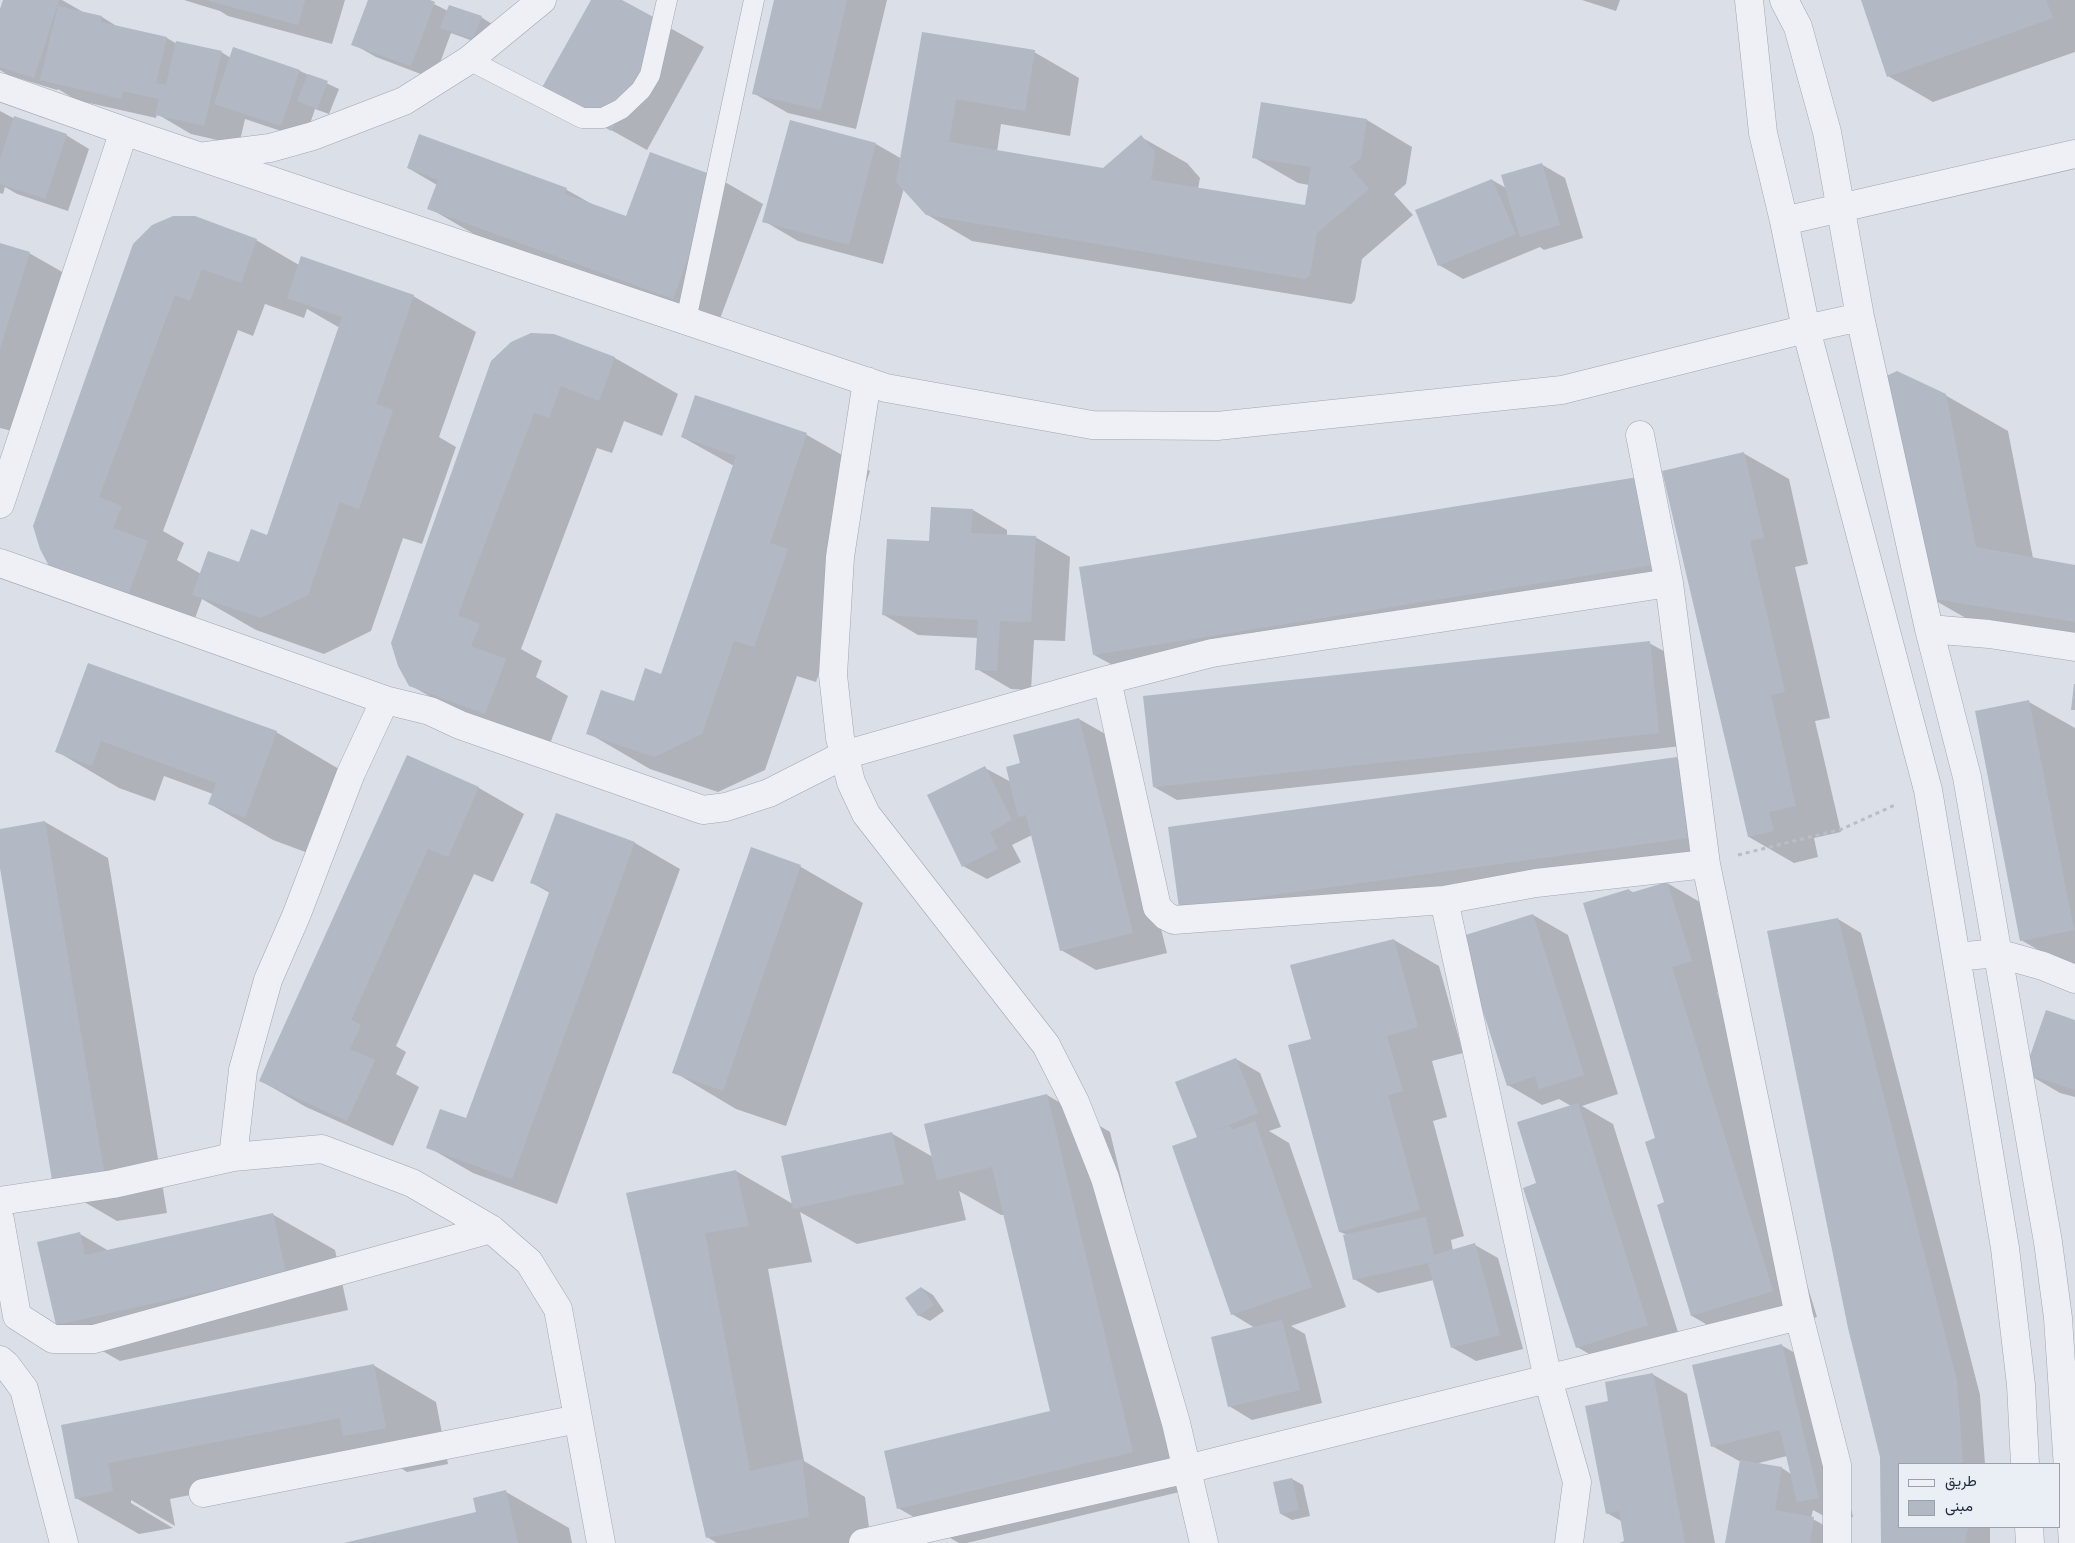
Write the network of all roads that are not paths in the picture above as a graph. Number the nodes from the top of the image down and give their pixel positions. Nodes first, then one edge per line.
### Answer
1 (667, 0) edge
2 (754, 0) edge
3 (1749, 0) edge
4 (1784, 0) edge
5 (532, 2) edge
6 (469, 60) junction
7 (0, 87) edge
8 (124, 131) junction
9 (2075, 154) edge
10 (199, 156) junction
11 (1841, 209) junction
12 (1784, 221) junction
13 (1860, 317) junction
14 (686, 320) junction
15 (1806, 329) junction
16 (868, 381) junction
17 (1640, 435) dead end
18 (0, 504) edge
19 (0, 563) edge
20 (1669, 583) junction
21 (1929, 629) junction
22 (2075, 647) edge
23 (1107, 680) junction
24 (385, 700) junction
25 (844, 756) junction
26 (1706, 864) junction
27 (1444, 900) junction
28 (1997, 953) junction
29 (1956, 957) junction
30 (2075, 979) edge
31 (233, 1157) junction
32 (0, 1201) edge
33 (0, 1220) edge
34 (491, 1229) junction
35 (1799, 1316) junction
36 (2066, 1323) edge
37 (0, 1360) edge
38 (1548, 1379) junction
39 (578, 1419) junction
40 (2025, 1463) edge
41 (1187, 1469) junction
42 (204, 1492) dead end
43 (2029, 1528) edge
44 (64, 1543) edge
45 (601, 1543) edge
46 (863, 1543) edge
47 (1204, 1543) edge
48 (1568, 1543) edge
49 (1837, 1543) edge
50 (2030, 1543) edge
51 (2073, 1543) edge

1 - 6 lane
2 - 14 lane
3 - 12 street
4 - 11 street
5 - 6 street
6 - 10 street
7 - 8 street
8 - 10 street
8 - 18 street
9 - 11 street
10 - 14 street
11 - 12 street
11 - 13 street
12 - 15 street
13 - 15 street
13 - 21 street
14 - 16 street
15 - 16 street
15 - 29 street
16 - 25 street
17 - 20 street
19 - 24 street
20 - 23 street
20 - 26 street
21 - 22 street
21 - 28 street
23 - 25 street
23 - 27 street
24 - 25 street
24 - 31 street
25 - 41 street
26 - 27 street
26 - 35 street
27 - 38 street
28 - 29 street
28 - 30 street
28 - 36 street
29 - 40 street
31 - 32 street
31 - 34 street
33 - 34 street
34 - 39 street
35 - 38 street
35 - 49 street
36 - 51 street
37 - 44 street
38 - 41 street
38 - 48 street
39 - 42 street
39 - 45 street
41 - 46 street
41 - 47 street
43 - 50 street

